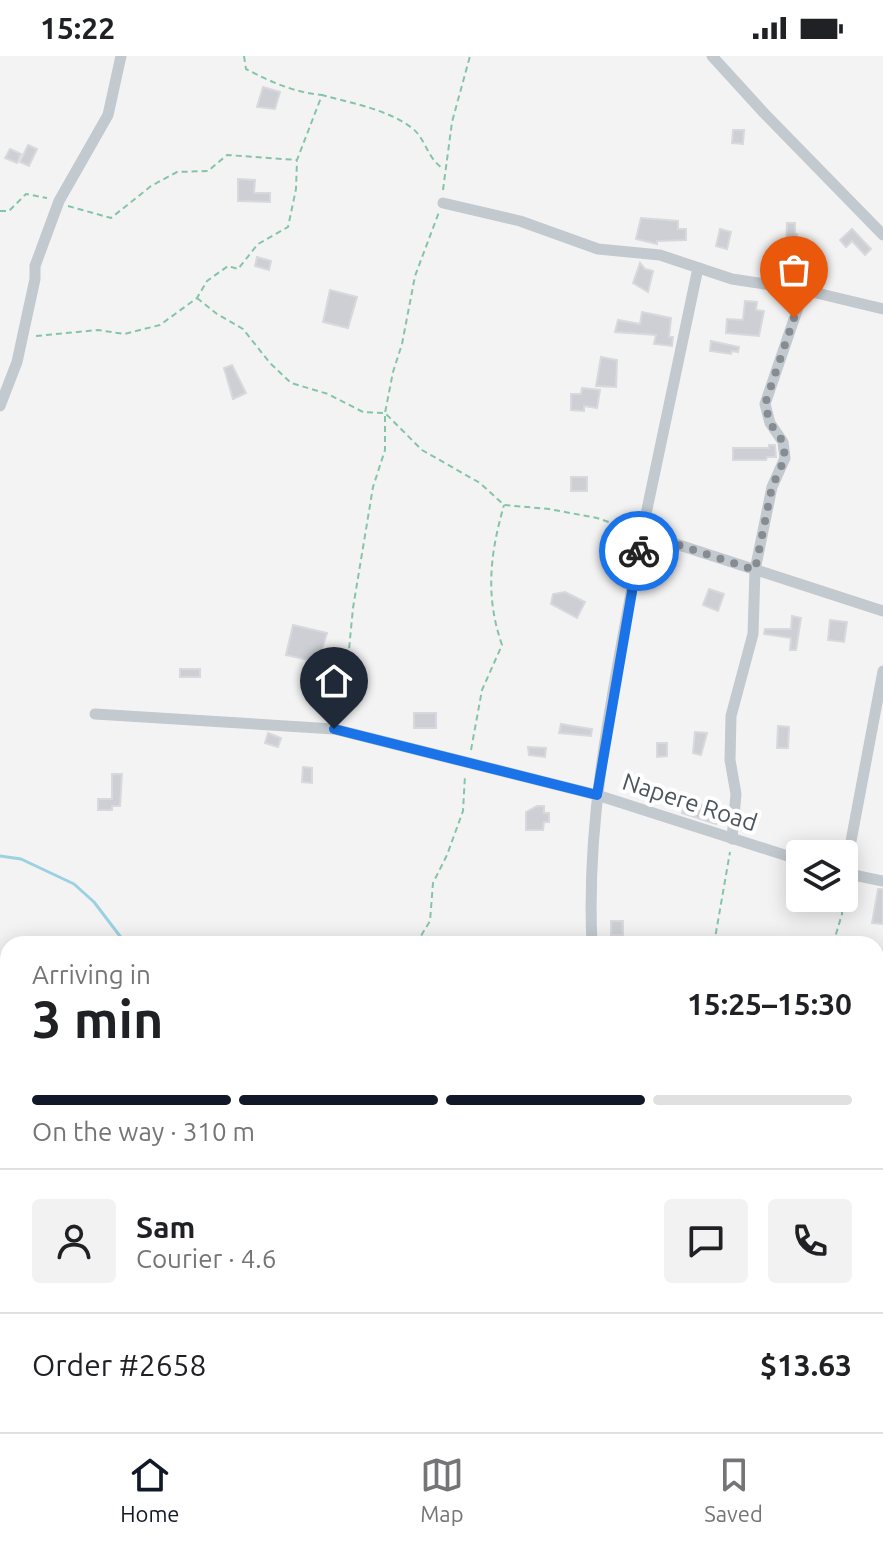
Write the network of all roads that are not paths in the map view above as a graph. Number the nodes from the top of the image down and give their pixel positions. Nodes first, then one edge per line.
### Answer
1 (121, 56) edge
2 (712, 56) edge
3 (443, 203) road end
4 (883, 235) edge
5 (698, 268) junction
6 (804, 290) junction
7 (883, 309) edge
8 (0, 406) edge
9 (642, 533) junction
10 (755, 570) junction
11 (883, 611) edge
12 (883, 671) edge
13 (95, 714) dead end
14 (597, 795) junction
15 (732, 839) junction
16 (851, 840) edge
17 (786, 856) edge
18 (858, 876) edge
19 (883, 881) edge
20 (592, 936) edge

1 - 8 street
2 - 4 street
3 - 5 street
5 - 6 street
5 - 9 street
6 - 7 street
6 - 10 street
9 - 10 street
9 - 14 street
10 - 11 street
10 - 15 street
12 - 16 street
13 - 14 street, Napere Road
14 - 15 street, Napere Road
14 - 20 street
15 - 17 street, Napere Road
18 - 19 street

